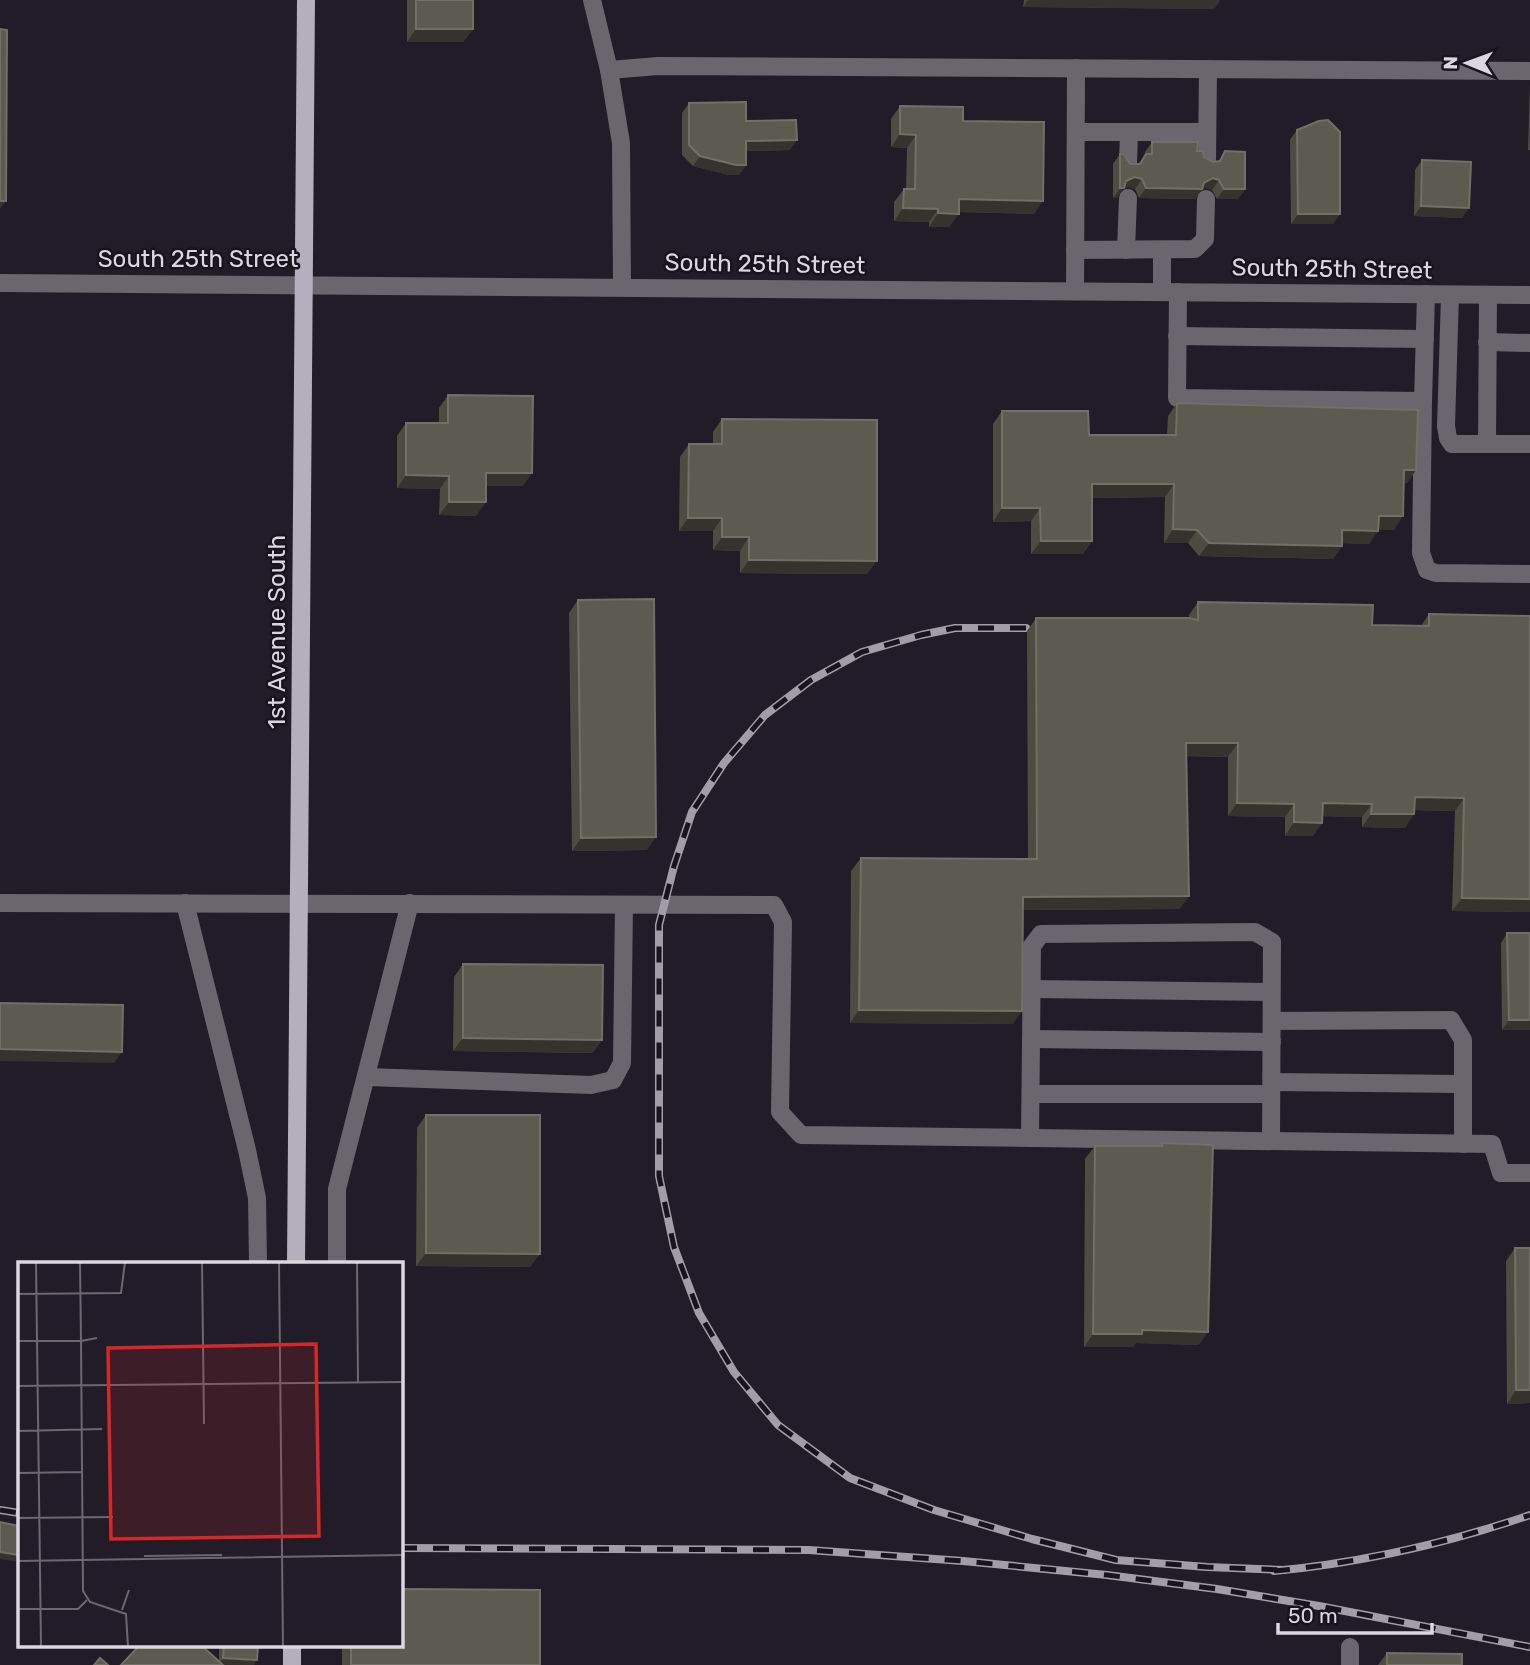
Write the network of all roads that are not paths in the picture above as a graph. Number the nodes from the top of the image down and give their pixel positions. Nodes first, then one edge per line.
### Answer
1 (306, 0) edge
2 (592, 0) edge
3 (1076, 68) junction
4 (1208, 69) junction
5 (609, 70) junction
6 (1530, 71) edge
7 (1076, 132) junction
8 (1129, 132) junction
9 (1207, 132) junction
10 (1207, 161) edge
11 (1128, 164) edge
12 (1128, 198) edge
13 (1206, 199) edge
14 (1075, 250) junction
15 (1126, 250) junction
16 (1162, 250) junction
17 (0, 283) edge
18 (304, 284) junction
19 (622, 287) junction
20 (1075, 291) junction
21 (1170, 292) junction
22 (1426, 294) junction
23 (1450, 295) junction
24 (1488, 295) junction
25 (1530, 295) edge
26 (1177, 336) junction
27 (1425, 339) junction
28 (1487, 342) junction
29 (1530, 343) edge
30 (1423, 401) junction
31 (1487, 444) junction
32 (1530, 444) edge
33 (1530, 574) edge
34 (0, 903) edge
35 (185, 903) junction
36 (299, 903) junction
37 (410, 903) junction
38 (624, 905) junction
39 (1032, 989) junction
40 (1271, 992) junction
41 (1272, 1021) junction
42 (1031, 1039) junction
43 (1272, 1042) junction
44 (367, 1077) junction
45 (1463, 1084) junction
46 (1271, 1088) junction
47 (1031, 1094) junction
48 (1030, 1138) junction
49 (1271, 1141) junction
50 (1463, 1144) junction
51 (1530, 1173) edge
52 (258, 1262) edge
53 (296, 1262) edge
54 (337, 1262) edge

1 - 18 main road, 1st Avenue South
2 - 5 street
3 - 4 street
3 - 5 street
3 - 7 street
4 - 6 street
4 - 9 street
5 - 19 street
7 - 8 street
7 - 14 street
8 - 9 street
8 - 11 street
9 - 10 street
12 - 15 street
13 - 16 street
14 - 15 street
14 - 20 street
15 - 16 street
16 - 21 street
17 - 18 street, South 25th Street
18 - 19 street, South 25th Street
18 - 36 main road, 1st Avenue South
19 - 20 street, South 25th Street
20 - 21 street, South 25th Street
21 - 22 street, South 25th Street
21 - 26 street
22 - 23 street, South 25th Street
22 - 27 street
23 - 24 street, South 25th Street
23 - 31 street
24 - 25 street, South 25th Street
24 - 28 street
26 - 27 street
26 - 30 street
27 - 30 street
28 - 29 street
28 - 31 street
30 - 33 street
31 - 32 street
34 - 35 street
35 - 36 street
35 - 52 street
36 - 37 street
36 - 53 main road, 1st Avenue South
37 - 38 street
37 - 44 street
38 - 44 street
38 - 48 street
39 - 40 street
39 - 40 street
39 - 42 street
40 - 41 street
41 - 43 street
41 - 45 street
42 - 43 street
42 - 47 street
43 - 46 street
44 - 54 street
45 - 46 street
45 - 50 street
46 - 47 street
46 - 49 street
47 - 48 street
48 - 49 street
49 - 50 street
50 - 51 street

